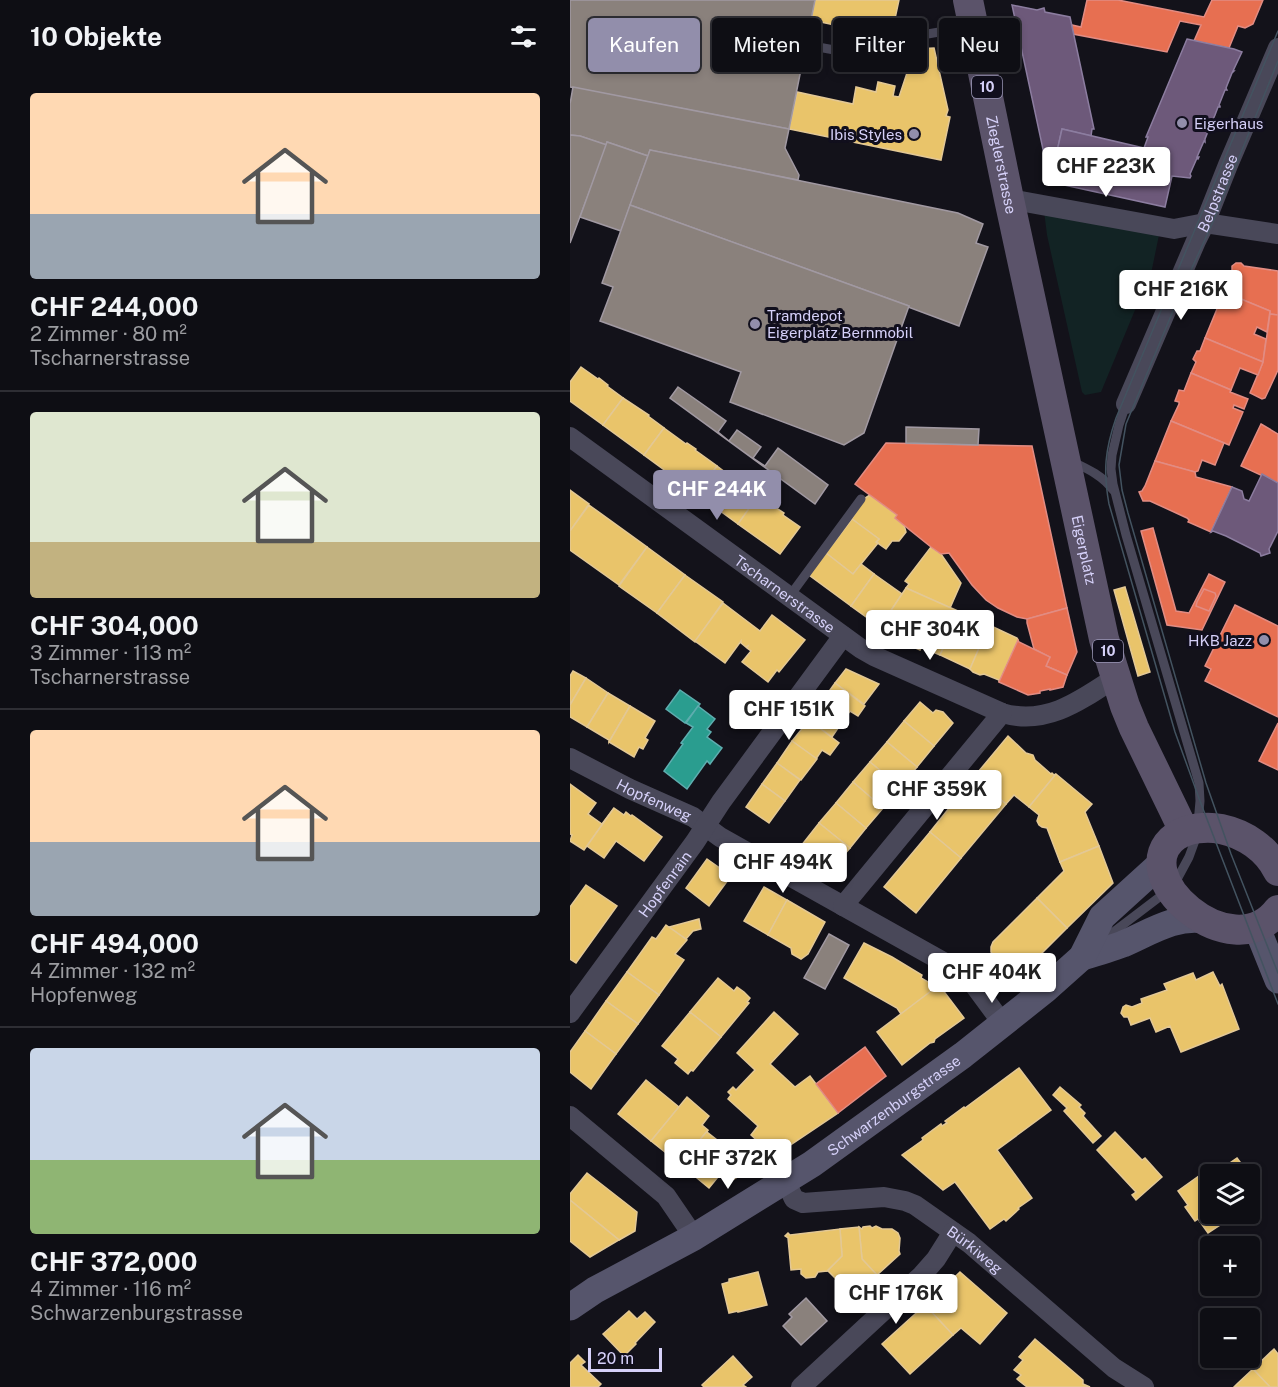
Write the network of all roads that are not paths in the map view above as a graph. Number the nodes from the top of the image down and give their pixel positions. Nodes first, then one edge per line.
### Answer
1 (971, 13) edge
2 (821, 48) edge
3 (1278, 48) edge
4 (1009, 199) junction
5 (1205, 223) junction
6 (1278, 234) edge
7 (1022, 258) joint
8 (1126, 405) joint
9 (570, 437) edge
10 (1065, 459) junction
11 (1115, 494) junction
12 (861, 499) dead end
13 (789, 597) junction
14 (843, 636) junction
15 (1116, 677) junction
16 (1002, 713) junction
17 (570, 758) edge
18 (705, 826) junction
19 (1191, 830) junction
20 (1162, 860) junction
21 (1277, 868) edge
22 (1170, 889) junction
23 (843, 906) junction
24 (1268, 919) edge
25 (1204, 920) junction
26 (1082, 957) junction
27 (1278, 980) edge
28 (570, 1013) edge
29 (1003, 1024) junction
30 (570, 1116) edge
31 (786, 1180) junction
32 (953, 1232) junction
33 (694, 1237) junction
34 (570, 1307) edge
35 (1135, 1385) edge
36 (801, 1387) edge

1 - 2 lane
1 - 4 main road, Zieglerstrasse / 10
3 - 5 street, Belpstrasse
4 - 5 street
4 - 7 main road, Zieglerstrasse / 10
5 - 6 street
5 - 8 street, Belpstrasse
7 - 10 main road, Eigerplatz / 10
8 - 11 lane
9 - 13 street, Tscharnerstrasse
10 - 11 lane
10 - 15 main road, Eigerplatz / 10
11 - 19 lane
12 - 13 lane
13 - 14 street, Tscharnerstrasse
14 - 16 street, Tscharnerstrasse
14 - 18 street, Hopfenrain
15 - 16 street, Tscharnerstrasse
15 - 19 main road, Eigerplatz / 10
16 - 23 street
17 - 18 street, Hopfenweg
18 - 23 street, Hopfenweg
18 - 28 street, Hopfenrain
19 - 20 main road
19 - 21 main road
19 - 22 lane
20 - 22 main road
20 - 26 main road, Schwarzenburgstrasse
22 - 25 main road
22 - 26 lane, Schwarzenburgstrasse
23 - 29 street, Hopfenweg
24 - 25 main road
24 - 27 main road
25 - 26 main road, Schwarzenburgstrasse
26 - 29 main road, Schwarzenburgstrasse
29 - 31 main road, Schwarzenburgstrasse
30 - 33 street
31 - 32 street, Bürkiweg
31 - 33 main road, Schwarzenburgstrasse
32 - 35 street, Bürkiweg
32 - 36 street
33 - 34 main road, Schwarzenburgstrasse

